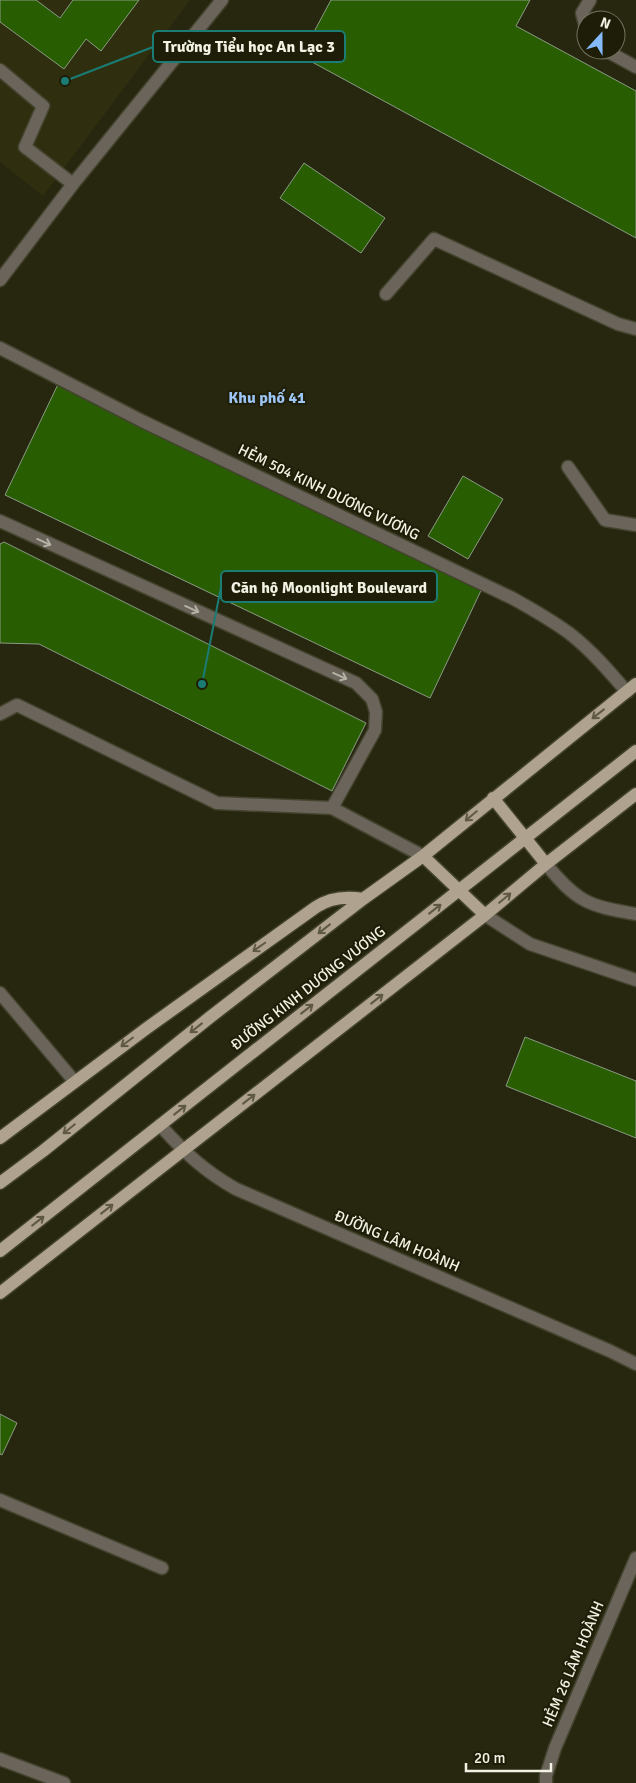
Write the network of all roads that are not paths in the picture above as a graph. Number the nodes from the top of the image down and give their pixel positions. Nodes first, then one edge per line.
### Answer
1 (222, 0) edge
2 (623, 60) edge
3 (636, 67) edge
4 (0, 70) edge
5 (73, 184) junction
6 (0, 280) edge
7 (386, 294) dead end
8 (636, 329) edge
9 (0, 348) edge
10 (568, 467) dead end
11 (0, 522) edge
12 (636, 525) edge
13 (631, 688) edge
14 (0, 714) edge
15 (636, 751) edge
16 (636, 794) edge
17 (493, 798) junction
18 (332, 808) junction
19 (525, 838) junction
20 (424, 856) junction
21 (546, 864) junction
22 (460, 890) junction
23 (363, 899) junction
24 (636, 914) edge
25 (485, 915) junction
26 (636, 980) edge
27 (0, 993) edge
28 (75, 1082) junction
29 (160, 1125) junction
30 (0, 1138) edge
31 (183, 1151) junction
32 (0, 1183) edge
33 (0, 1251) edge
34 (0, 1293) edge
35 (636, 1364) edge
36 (0, 1500) edge
37 (636, 1558) edge
38 (162, 1568) dead end
39 (0, 1759) edge
40 (64, 1783) edge
41 (546, 1783) edge

1 - 5 street
2 - 3 street
4 - 5 street
5 - 6 street
7 - 8 street
9 - 13 street, HẺM 504 KINH DƯƠNG VƯƠNG
10 - 12 street
11 -> 18 street
13 -> 17 main road
14 - 18 street
15 - 19 main road, ĐƯỜNG KINH DƯƠNG VƯƠNG
16 - 21 main road
17 - 19 main road
17 -> 20 main road
18 - 20 street
19 - 21 main road
19 - 22 main road, ĐƯỜNG KINH DƯƠNG VƯƠNG
20 - 22 main road
20 - 23 main road
21 - 24 street
25 -> 21 main road
22 - 25 main road
29 -> 22 main road, ĐƯỜNG KINH DƯƠNG VƯƠNG
23 -> 28 main road
23 -> 32 main road
25 - 26 street
31 -> 25 main road
27 - 28 street
28 - 30 main road
29 - 31 street, ĐƯỜNG LÂM HOÀNH
33 -> 29 main road, ĐƯỜNG KINH DƯƠNG VƯƠNG
34 -> 31 main road
31 - 35 street, ĐƯỜNG LÂM HOÀNH
36 - 38 street
37 - 41 street, HẺM 26 LÂM HOÀNH
39 - 40 street

